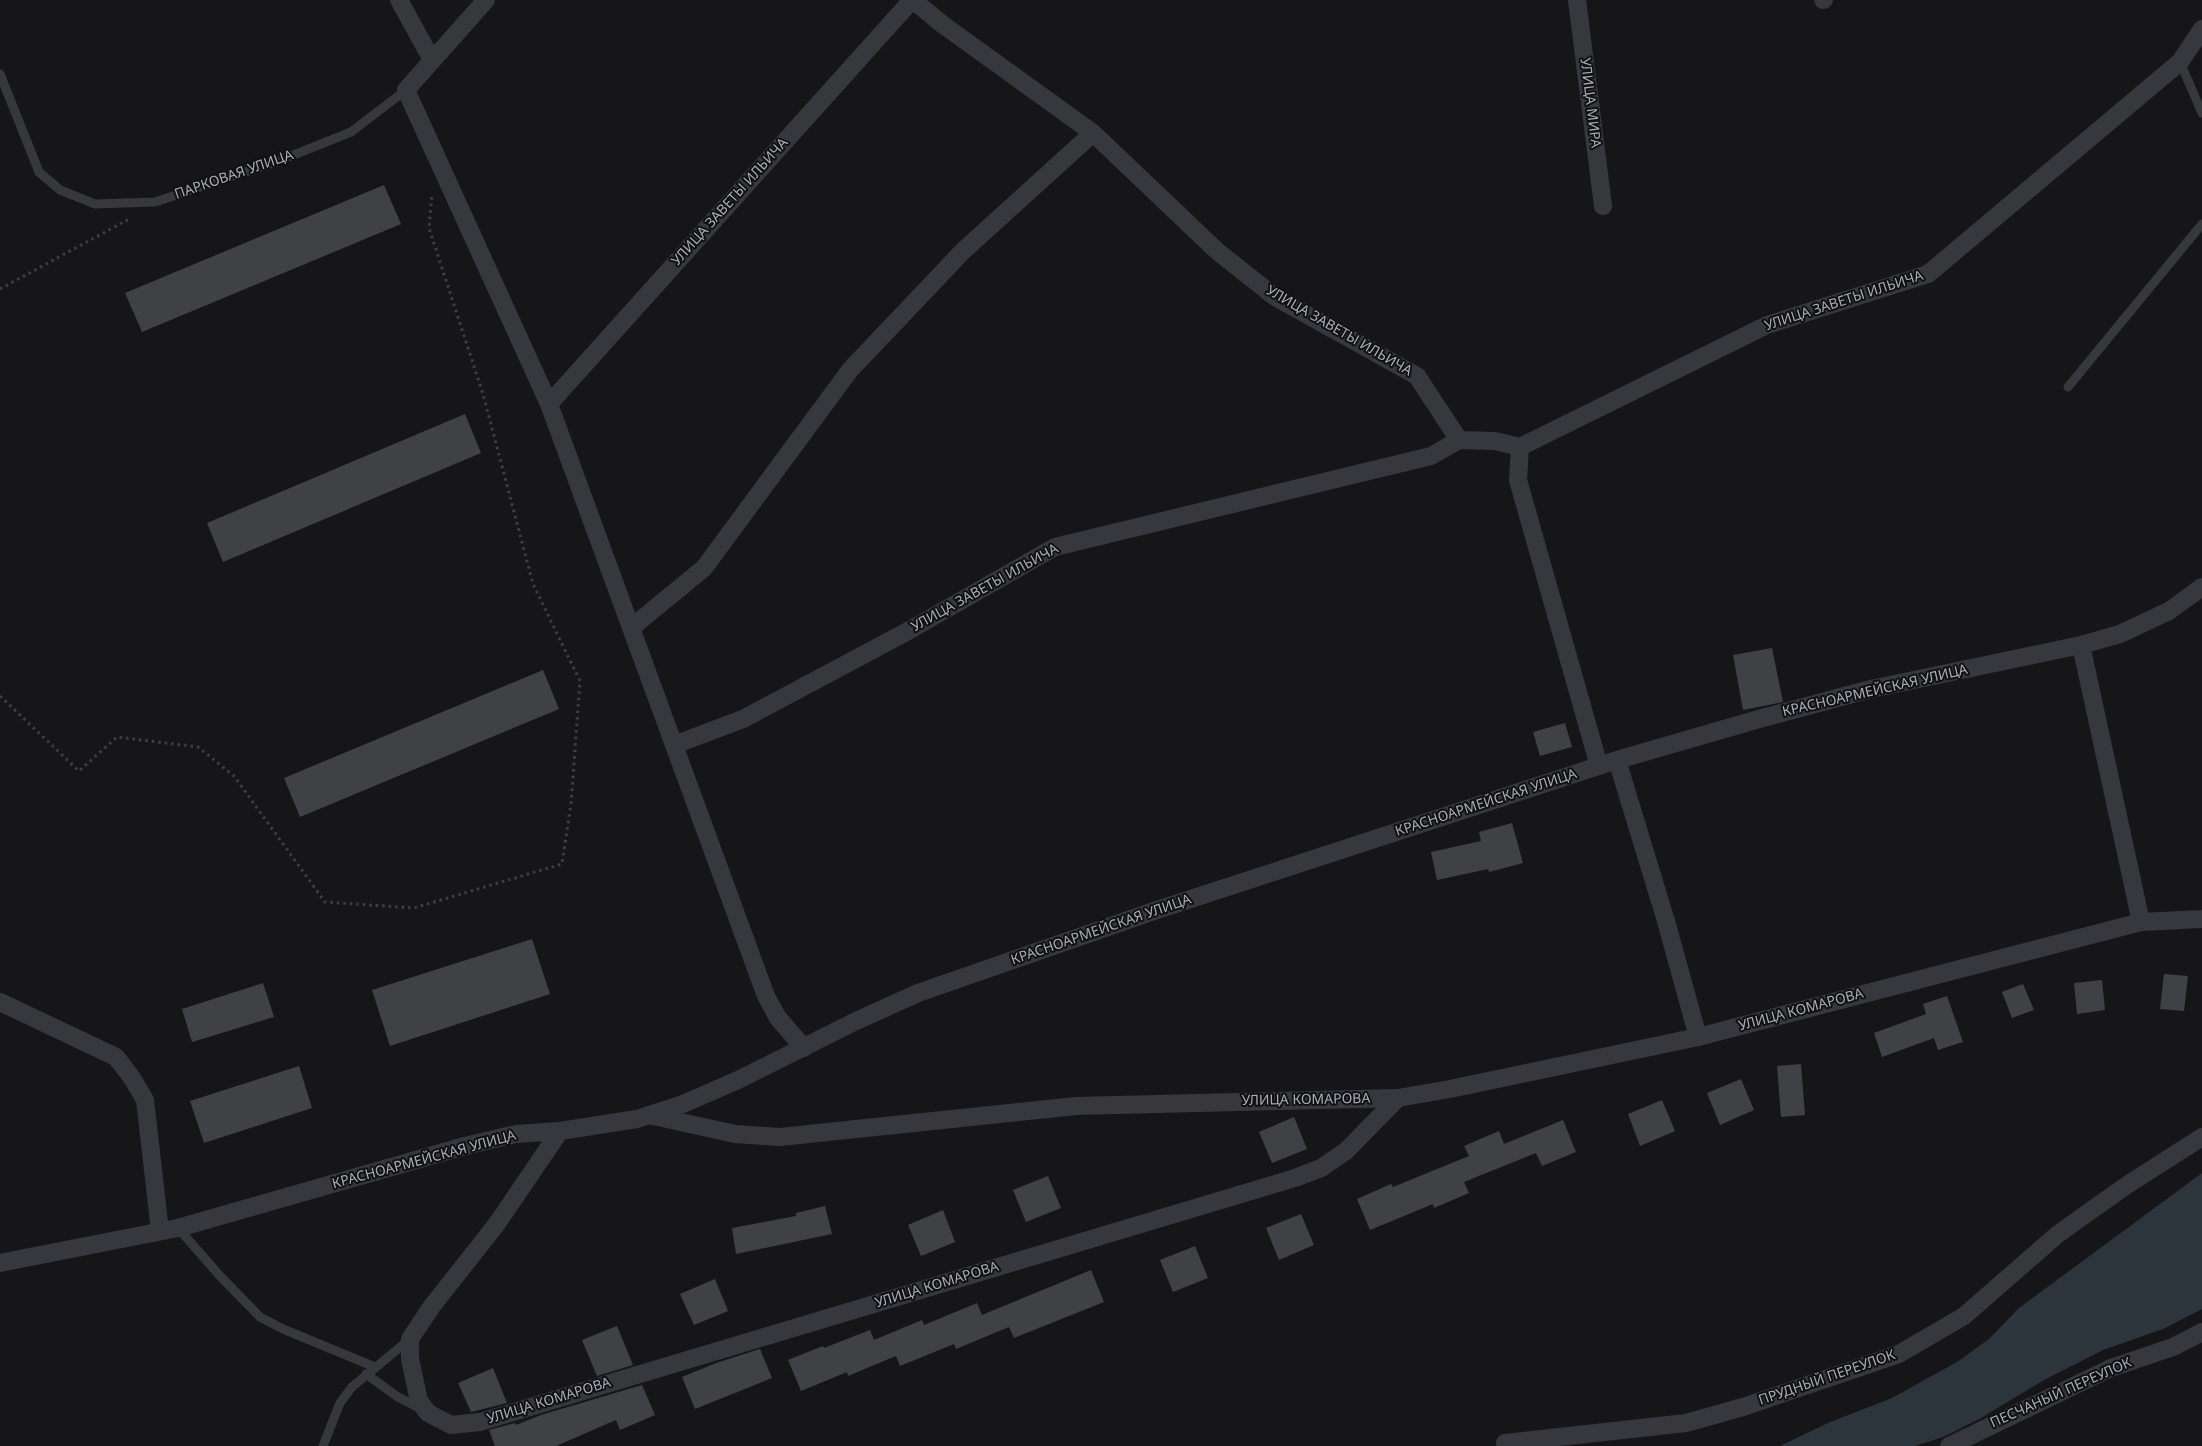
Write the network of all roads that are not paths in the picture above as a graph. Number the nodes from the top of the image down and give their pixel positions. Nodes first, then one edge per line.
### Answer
1 (399, 0) edge
2 (486, 0) edge
3 (912, 0) edge
4 (1577, 0) edge
5 (2202, 29) edge
6 (432, 60) junction
7 (2180, 62) junction
8 (0, 74) edge
9 (406, 90) junction
10 (2202, 113) edge
11 (1093, 134) junction
12 (1603, 206) dead end
13 (2202, 224) edge
14 (2068, 387) dead end
15 (549, 404) junction
16 (1459, 440) junction
17 (1520, 447) junction
18 (2202, 587) edge
19 (631, 628) junction
20 (2081, 644) junction
21 (674, 745) junction
22 (1617, 760) junction
23 (1599, 766) junction
24 (2202, 919) edge
25 (2141, 922) junction
26 (0, 1002) edge
27 (1698, 1037) junction
28 (804, 1048) junction
29 (1398, 1098) junction
30 (649, 1115) junction
31 (560, 1131) junction
32 (2202, 1137) edge
33 (178, 1228) junction
34 (160, 1231) junction
35 (0, 1263) edge
36 (2202, 1332) edge
37 (410, 1339) junction
38 (375, 1367) junction
39 (366, 1374) junction
40 (428, 1413) junction
41 (1505, 1443) dead end
42 (323, 1446) edge
43 (1949, 1446) edge

1 - 6 street
2 - 6 street, ПАРКОВАЯ УЛИЦА
3 - 11 street, УЛИЦА ЗАВЕТЫ ИЛЬИЧА
3 - 15 street, УЛИЦА ЗАВЕТЫ ИЛЬИЧА
4 - 12 street, УЛИЦА МИРА
5 - 7 street, УЛИЦА ЗАВЕТЫ ИЛЬИЧА
6 - 9 street, ПАРКОВАЯ УЛИЦА
7 - 10 lane
7 - 17 street, УЛИЦА ЗАВЕТЫ ИЛЬИЧА
8 - 9 lane, ПАРКОВАЯ УЛИЦА
9 - 15 street
11 - 16 street, УЛИЦА ЗАВЕТЫ ИЛЬИЧА
11 - 19 street
13 - 14 lane
15 - 19 street
16 - 17 street
16 - 21 street, УЛИЦА ЗАВЕТЫ ИЛЬИЧА
17 - 23 street
18 - 20 street, КРАСНОАРМЕЙСКАЯ УЛИЦА
19 - 21 street
20 - 22 street, КРАСНОАРМЕЙСКАЯ УЛИЦА
20 - 25 street
21 - 28 street
22 - 23 street, КРАСНОАРМЕЙСКАЯ УЛИЦА
22 - 27 street
23 - 28 street, КРАСНОАРМЕЙСКАЯ УЛИЦА
24 - 25 street, УЛИЦА КОМАРОВА
25 - 27 street, УЛИЦА КОМАРОВА
26 - 34 street
27 - 29 street, УЛИЦА КОМАРОВА
28 - 30 street, КРАСНОАРМЕЙСКАЯ УЛИЦА
29 - 30 street, УЛИЦА КОМАРОВА
29 - 40 street, УЛИЦА КОМАРОВА
30 - 31 street, КРАСНОАРМЕЙСКАЯ УЛИЦА
31 - 33 street, КРАСНОАРМЕЙСКАЯ УЛИЦА
31 - 37 street
32 - 41 street, ПРУДНЫЙ ПЕРЕУЛОК
33 - 34 street, КРАСНОАРМЕЙСКАЯ УЛИЦА
33 - 38 lane
34 - 35 street, КРАСНОАРМЕЙСКАЯ УЛИЦА
36 - 43 street, ПЕСЧАНЫЙ ПЕРЕУЛОК
37 - 38 lane
37 - 40 street
38 - 39 lane
39 - 40 lane
39 - 42 lane

